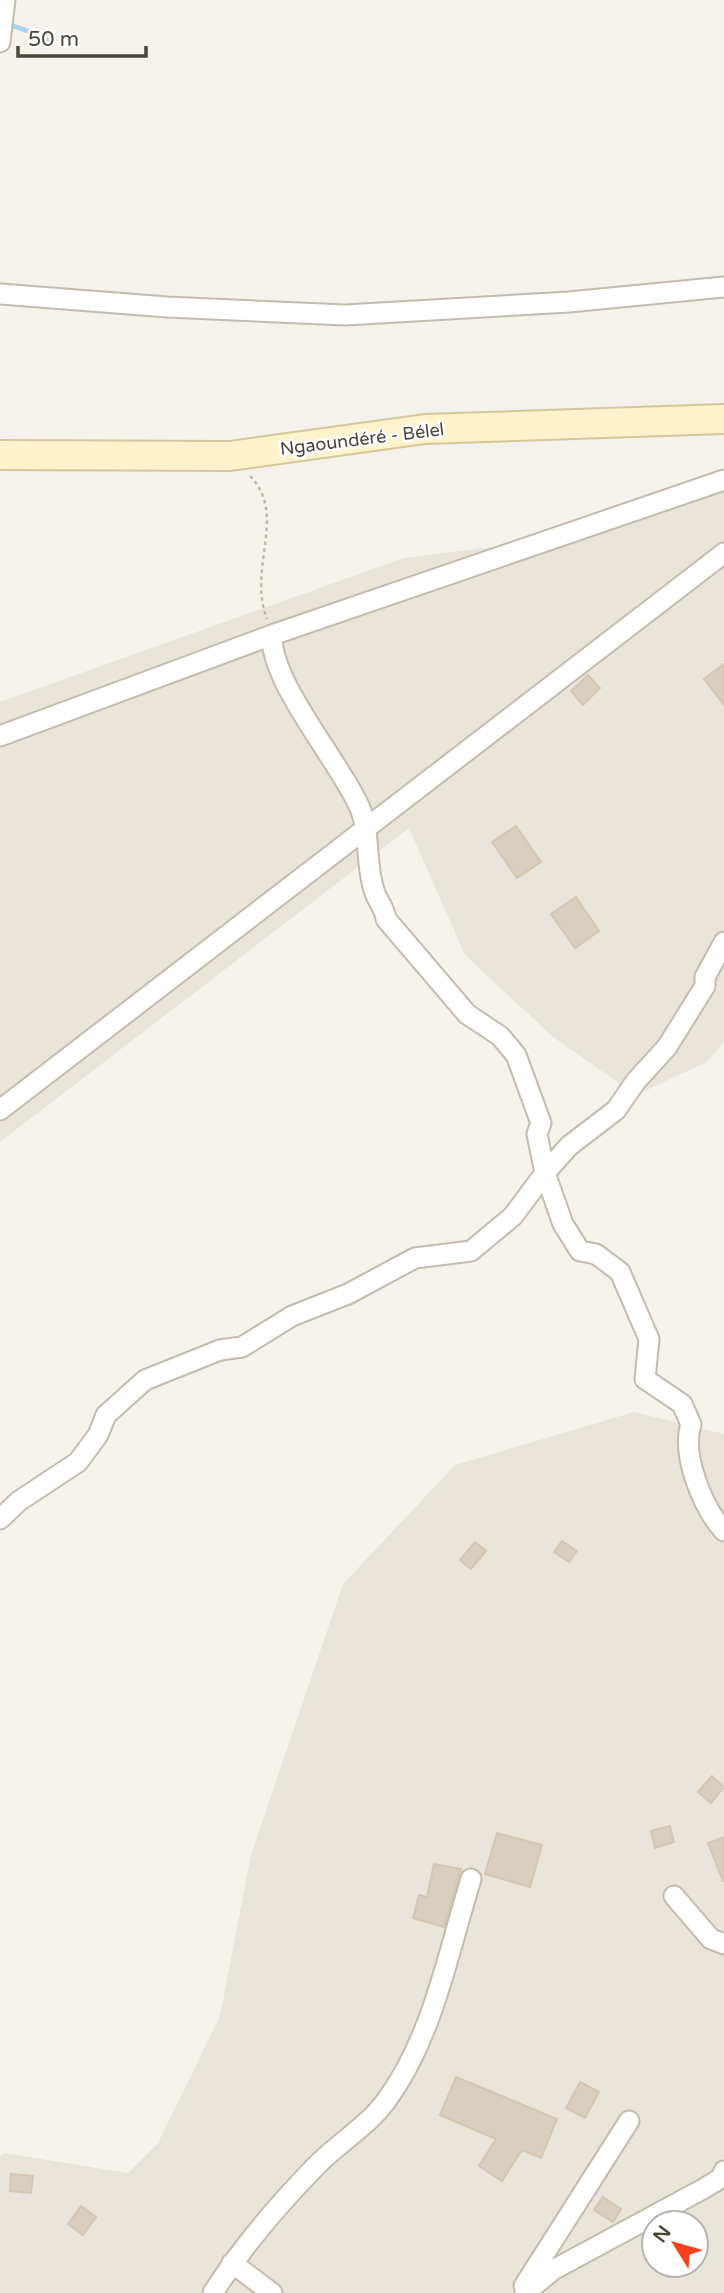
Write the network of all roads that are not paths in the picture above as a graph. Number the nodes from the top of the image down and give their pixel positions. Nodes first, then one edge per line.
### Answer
1 (5, 0) edge
2 (0, 42) edge
3 (724, 287) edge
4 (0, 294) edge
5 (724, 419) edge
6 (0, 455) edge
7 (724, 480) edge
8 (724, 553) edge
9 (272, 635) junction
10 (0, 736) edge
11 (366, 828) junction
12 (724, 942) edge
13 (1, 1107) edge
14 (545, 1173) junction
15 (0, 1519) edge
16 (724, 1531) edge
17 (471, 1879) dead end
18 (674, 1896) dead end
19 (724, 1944) edge
20 (629, 2121) dead end
21 (724, 2171) edge
22 (232, 2263) junction
23 (213, 2293) edge
24 (272, 2293) edge
25 (522, 2293) edge

1 - 2 street
3 - 4 street
5 - 6 main road, Ngaoundéré - Bélel
7 - 9 street
8 - 11 street
9 - 10 street
9 - 11 street
11 - 13 street
11 - 14 street
12 - 14 street
14 - 15 street
14 - 16 street
17 - 22 street
18 - 19 street
20 - 25 street
21 - 25 street
22 - 23 street
22 - 24 street

